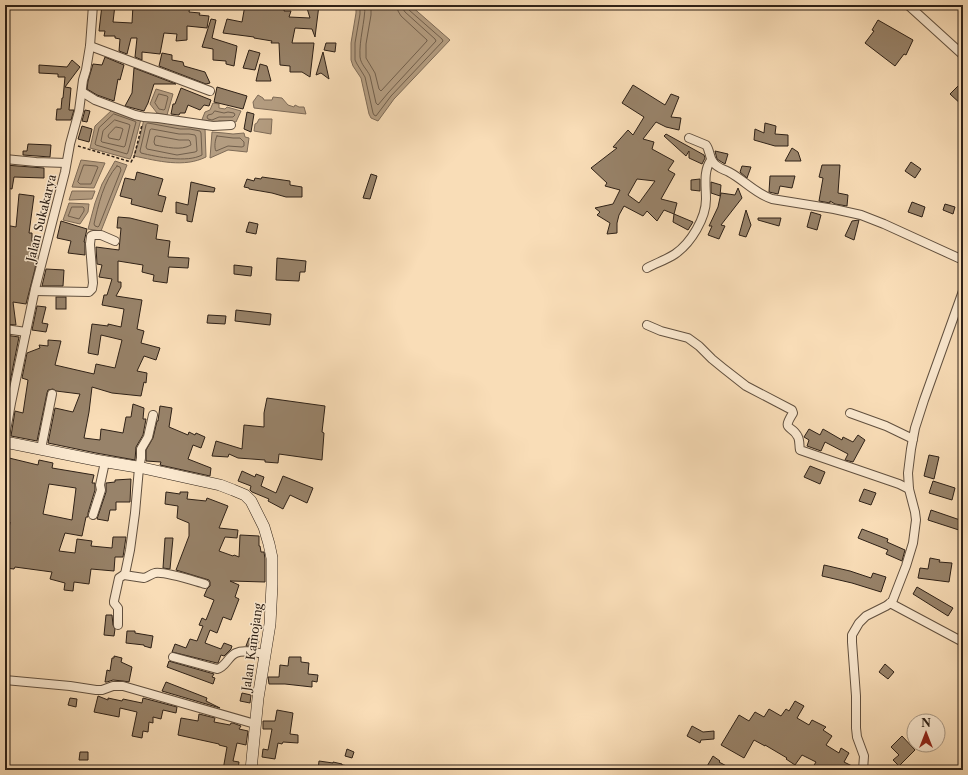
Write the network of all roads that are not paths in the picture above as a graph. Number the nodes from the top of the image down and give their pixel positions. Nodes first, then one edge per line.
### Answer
1 (93, 5) edge
2 (908, 5) edge
3 (90, 46) junction
4 (963, 54) edge
5 (210, 91) dead end
6 (82, 92) junction
7 (231, 125) dead end
8 (689, 138) dead end
9 (5, 159) edge
10 (711, 160) junction
11 (66, 163) junction
12 (114, 242) dead end
13 (963, 260) edge
14 (647, 268) dead end
15 (35, 291) junction
16 (963, 291) edge
17 (647, 325) dead end
18 (5, 328) edge
19 (26, 332) junction
20 (52, 394) dead end
21 (850, 413) dead end
22 (153, 415) dead end
23 (5, 436) edge
24 (913, 439) junction
25 (5, 442) edge
26 (41, 449) junction
27 (105, 462) junction
28 (139, 468) junction
29 (909, 489) junction
30 (93, 515) dead end
31 (124, 575) junction
32 (205, 584) dead end
33 (890, 603) junction
34 (118, 625) dead end
35 (963, 642) edge
36 (265, 654) junction
37 (174, 657) dead end
38 (5, 680) edge
39 (255, 724) junction
40 (251, 770) edge
41 (863, 770) edge

1 - 3 street, Jalan Sukakarya
2 - 4 street
3 - 5 street
3 - 6 street, Jalan Sukakarya
6 - 7 street
6 - 11 street, Jalan Sukakarya
8 - 10 street
9 - 11 street
10 - 13 street
10 - 14 street
11 - 15 street, Jalan Sukakarya
12 - 15 street
15 - 19 street, Jalan Sukakarya
16 - 24 street
17 - 29 street
18 - 19 street
19 - 23 street, Jalan Sukakarya
20 - 26 street
21 - 24 street
22 - 28 street
24 - 29 street
25 - 26 main road, Jalan Kamojang
26 - 27 main road, Jalan Kamojang
27 - 28 main road, Jalan Kamojang
27 - 30 street
28 - 31 street
28 - 36 main road, Jalan Kamojang
29 - 33 street
31 - 32 street
31 - 34 street
33 - 35 street
33 - 41 street
36 - 37 street
36 - 39 main road, Jalan Kamojang
38 - 39 street
39 - 40 main road, Jalan Kamojang

